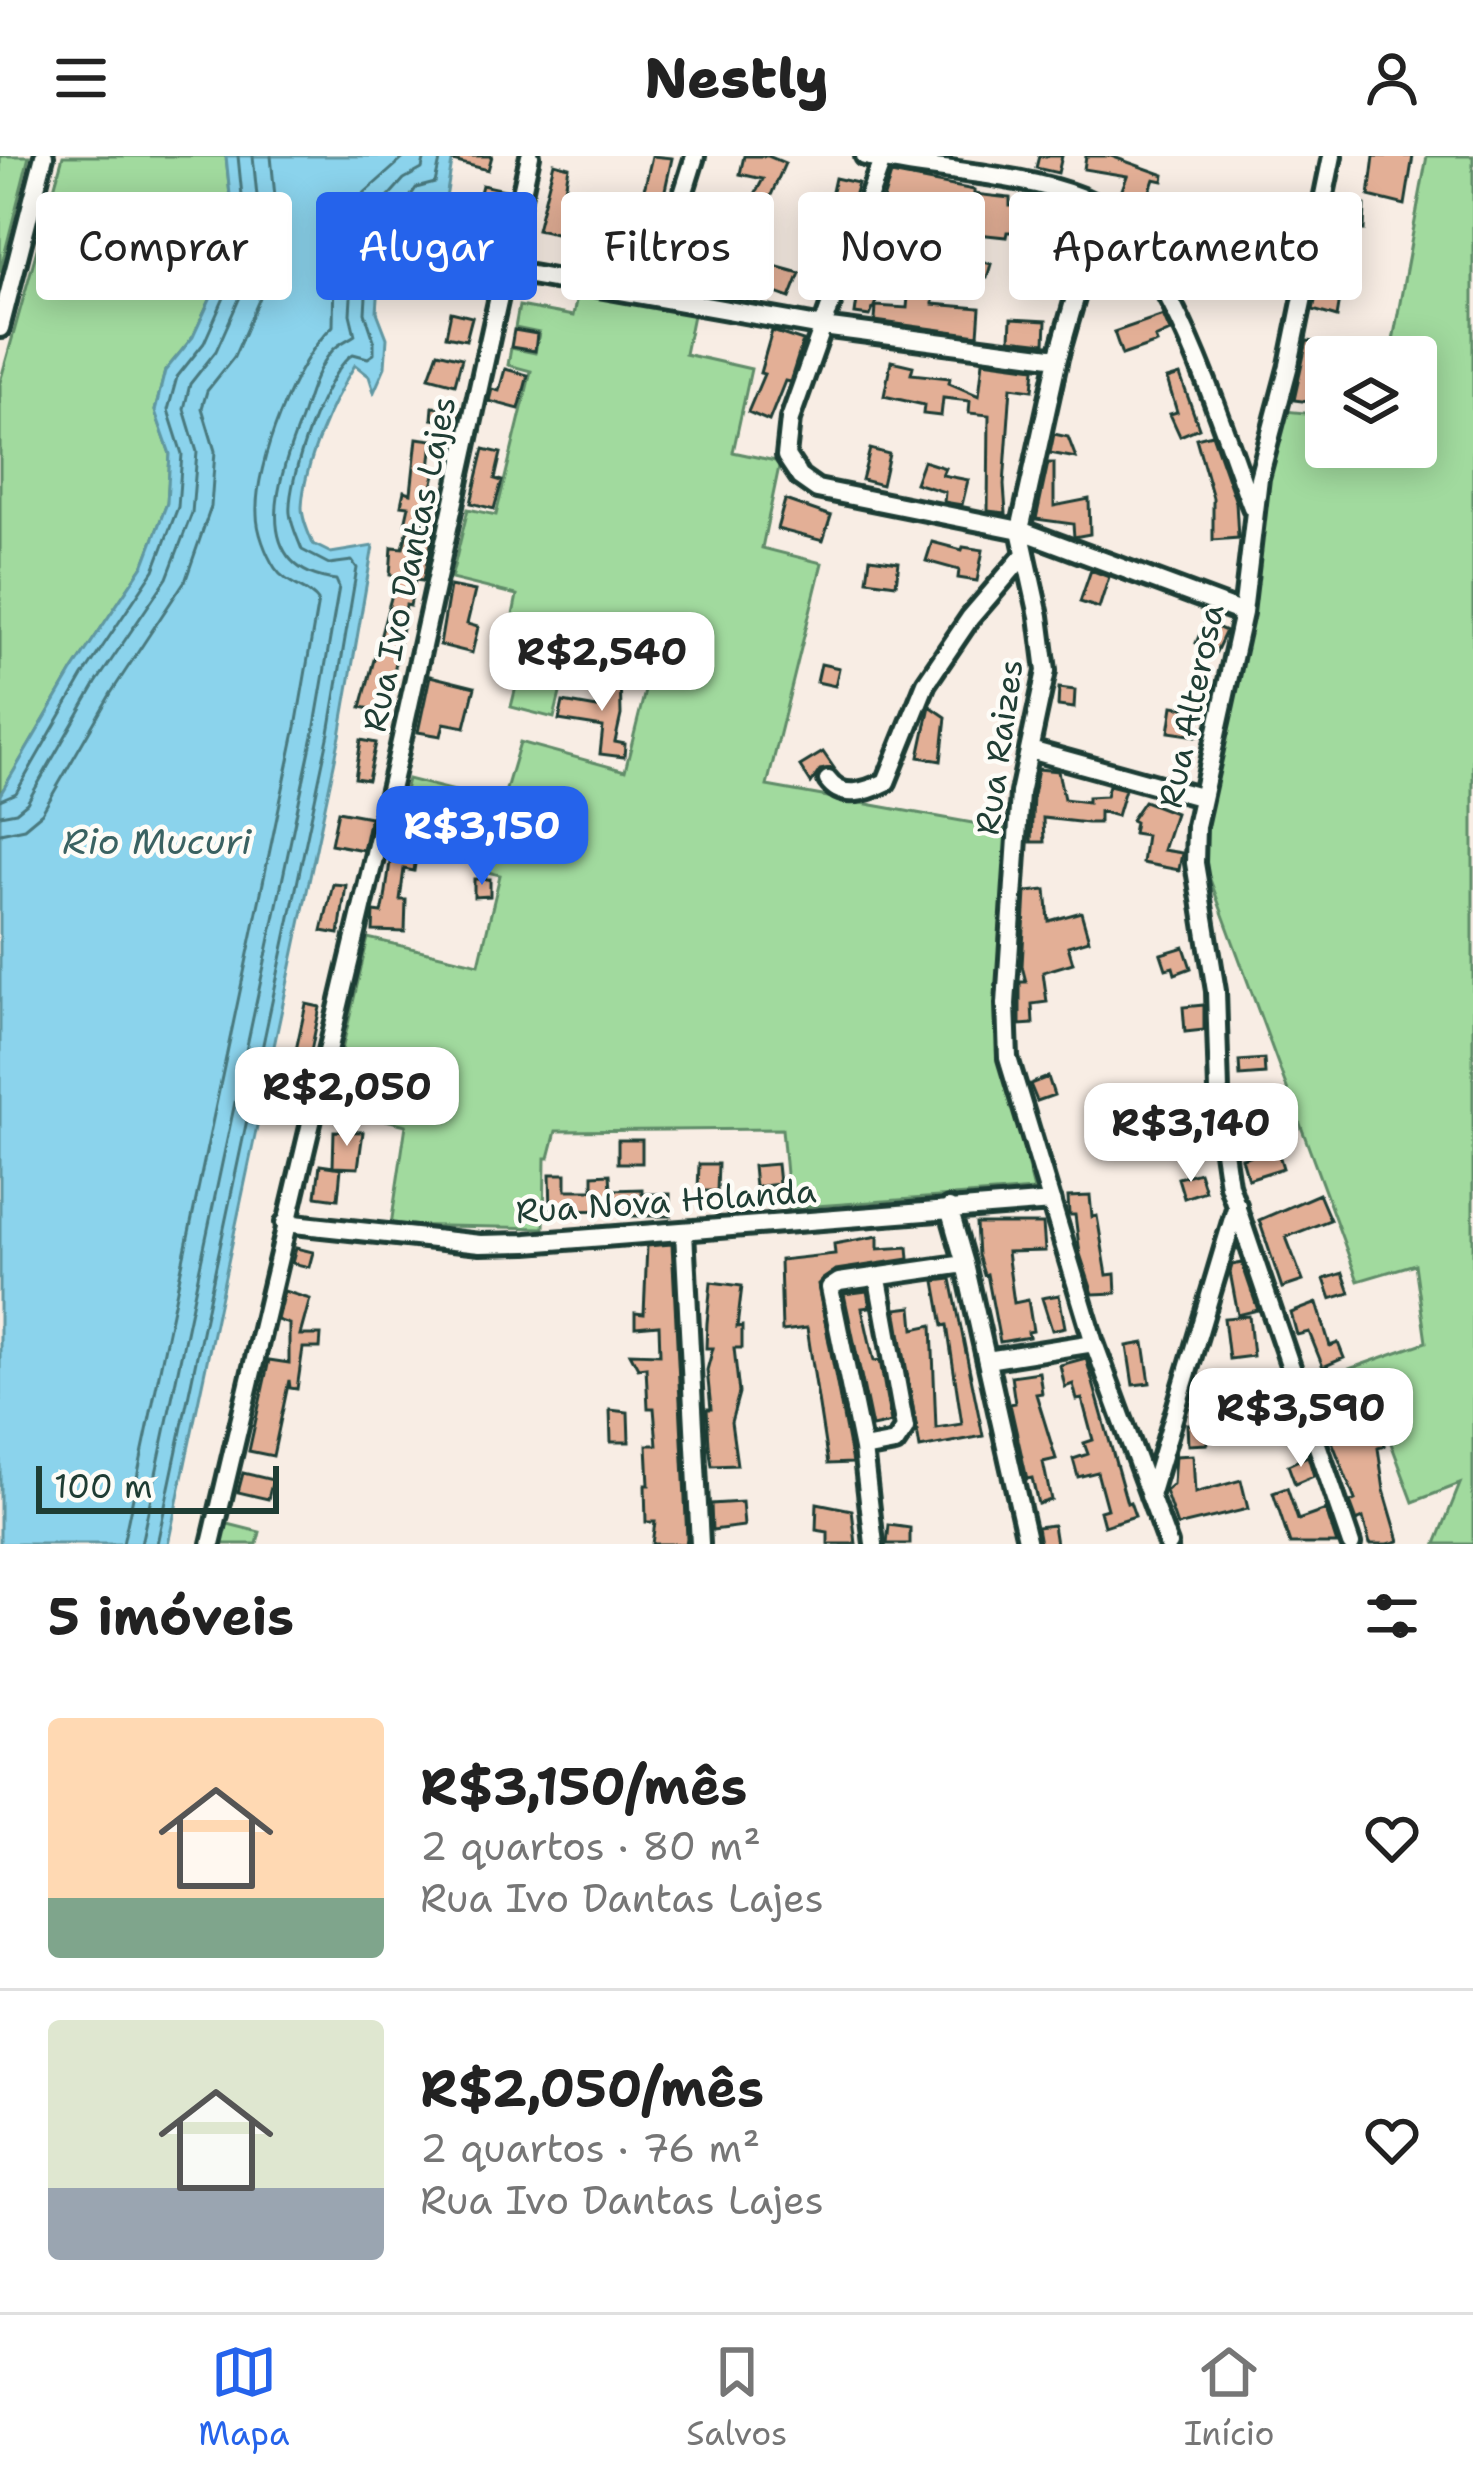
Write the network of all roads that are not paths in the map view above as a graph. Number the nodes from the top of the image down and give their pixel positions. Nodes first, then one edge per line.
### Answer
1 (44, 156) edge
2 (530, 156) edge
3 (695, 156) edge
4 (1332, 156) edge
5 (873, 158) edge
6 (521, 192) edge
7 (684, 192) edge
8 (1062, 192) edge
9 (497, 300) edge
10 (687, 300) edge
11 (1075, 300) edge
12 (1169, 300) edge
13 (823, 327) junction
14 (0, 328) edge
15 (1058, 358) junction
16 (1253, 509) junction
17 (1020, 530) junction
18 (1025, 554) junction
19 (1243, 613) junction
20 (1030, 751) junction
21 (828, 780) dead end
22 (1200, 797) junction
23 (1052, 1202) junction
24 (1238, 1204) junction
25 (949, 1208) junction
26 (285, 1223) junction
27 (684, 1232) junction
28 (965, 1264) junction
29 (878, 1279) junction
30 (1094, 1343) junction
31 (988, 1360) junction
32 (863, 1449) junction
33 (1149, 1498) junction
34 (212, 1544) edge
35 (700, 1544) edge
36 (874, 1544) edge
37 (1028, 1544) edge
38 (1168, 1544) edge
39 (1351, 1544) edge

1 - 14 street
2 - 6 street, Rua Ivo Dantas Lajes
3 - 7 street
4 - 16 street, Rua Alterosa
5 - 8 street
5 - 13 street
9 - 26 street, Rua Ivo Dantas Lajes
10 - 13 street
11 - 15 street, Rua Raizes
12 - 16 street
13 - 15 street
13 - 17 street
15 - 17 street, Rua Raizes
16 - 19 street, Rua Alterosa
17 - 18 street, Rua Raizes
17 - 19 street
18 - 20 street, Rua Raizes
18 - 21 street
19 - 22 street, Rua Alterosa
20 - 22 street
20 - 23 street, Rua Raizes
22 - 24 street, Rua Alterosa
23 - 25 street, Rua Nova Holanda
23 - 30 street, Rua Raizes
24 - 33 street
24 - 39 street, Rua Alterosa
25 - 27 street, Rua Nova Holanda
25 - 28 street
26 - 27 street, Rua Nova Holanda
26 - 34 street, Rua Ivo Dantas Lajes
27 - 35 street
28 - 29 street
28 - 31 street
29 - 32 street
29 - 32 street
30 - 31 street
30 - 33 street, Rua Raizes
31 - 37 street
32 - 36 street
33 - 38 street, Rua Raizes

